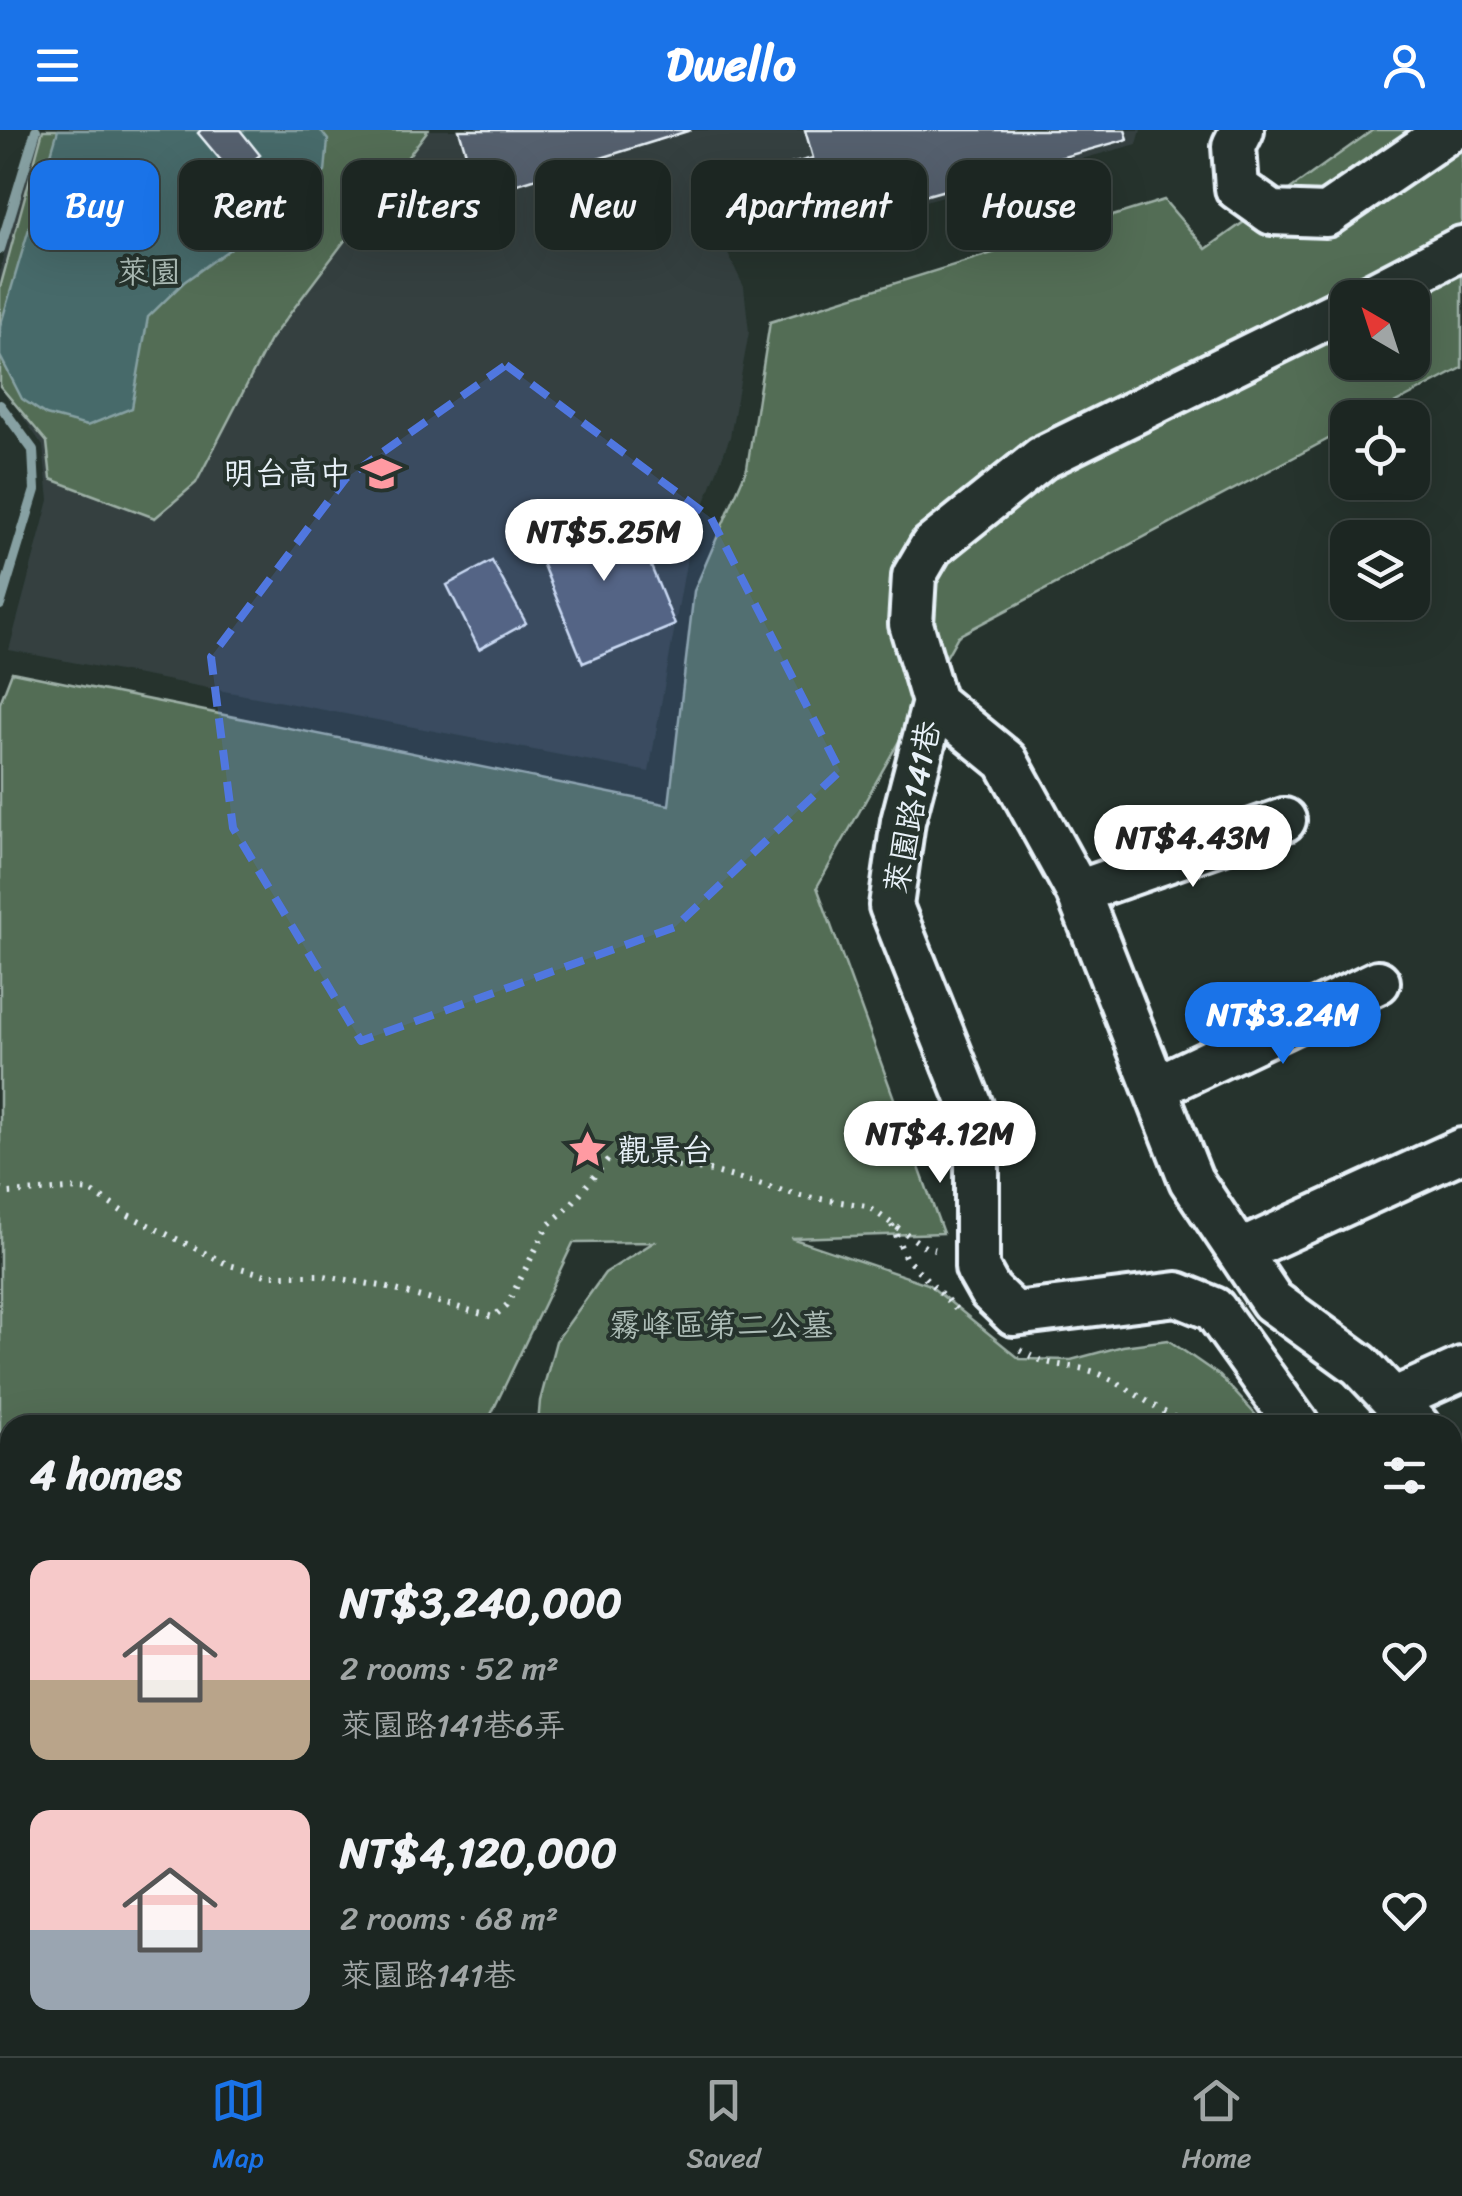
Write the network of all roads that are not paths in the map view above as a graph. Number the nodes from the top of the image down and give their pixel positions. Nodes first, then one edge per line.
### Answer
1 (1242, 130) edge
2 (1450, 130) edge
3 (1462, 248) edge
4 (1401, 280) edge
5 (1330, 316) edge
6 (934, 702) junction
7 (1284, 820) dead end
8 (1078, 892) junction
9 (1378, 982) dead end
10 (1156, 1087) junction
11 (1462, 1150) edge
12 (1239, 1252) junction
13 (1462, 1369) edge
14 (1405, 1412) edge
15 (1290, 1415) edge

1 - 2 street
3 - 4 street
5 - 6 street, 萊園路141巷
6 - 8 street, 萊園路141巷
6 - 15 street, 萊園路141巷
7 - 8 street
8 - 10 street, 萊園路141巷
9 - 10 street
10 - 12 street, 萊園路141巷
11 - 12 street
12 - 14 street, 萊園路141巷
13 - 14 street

